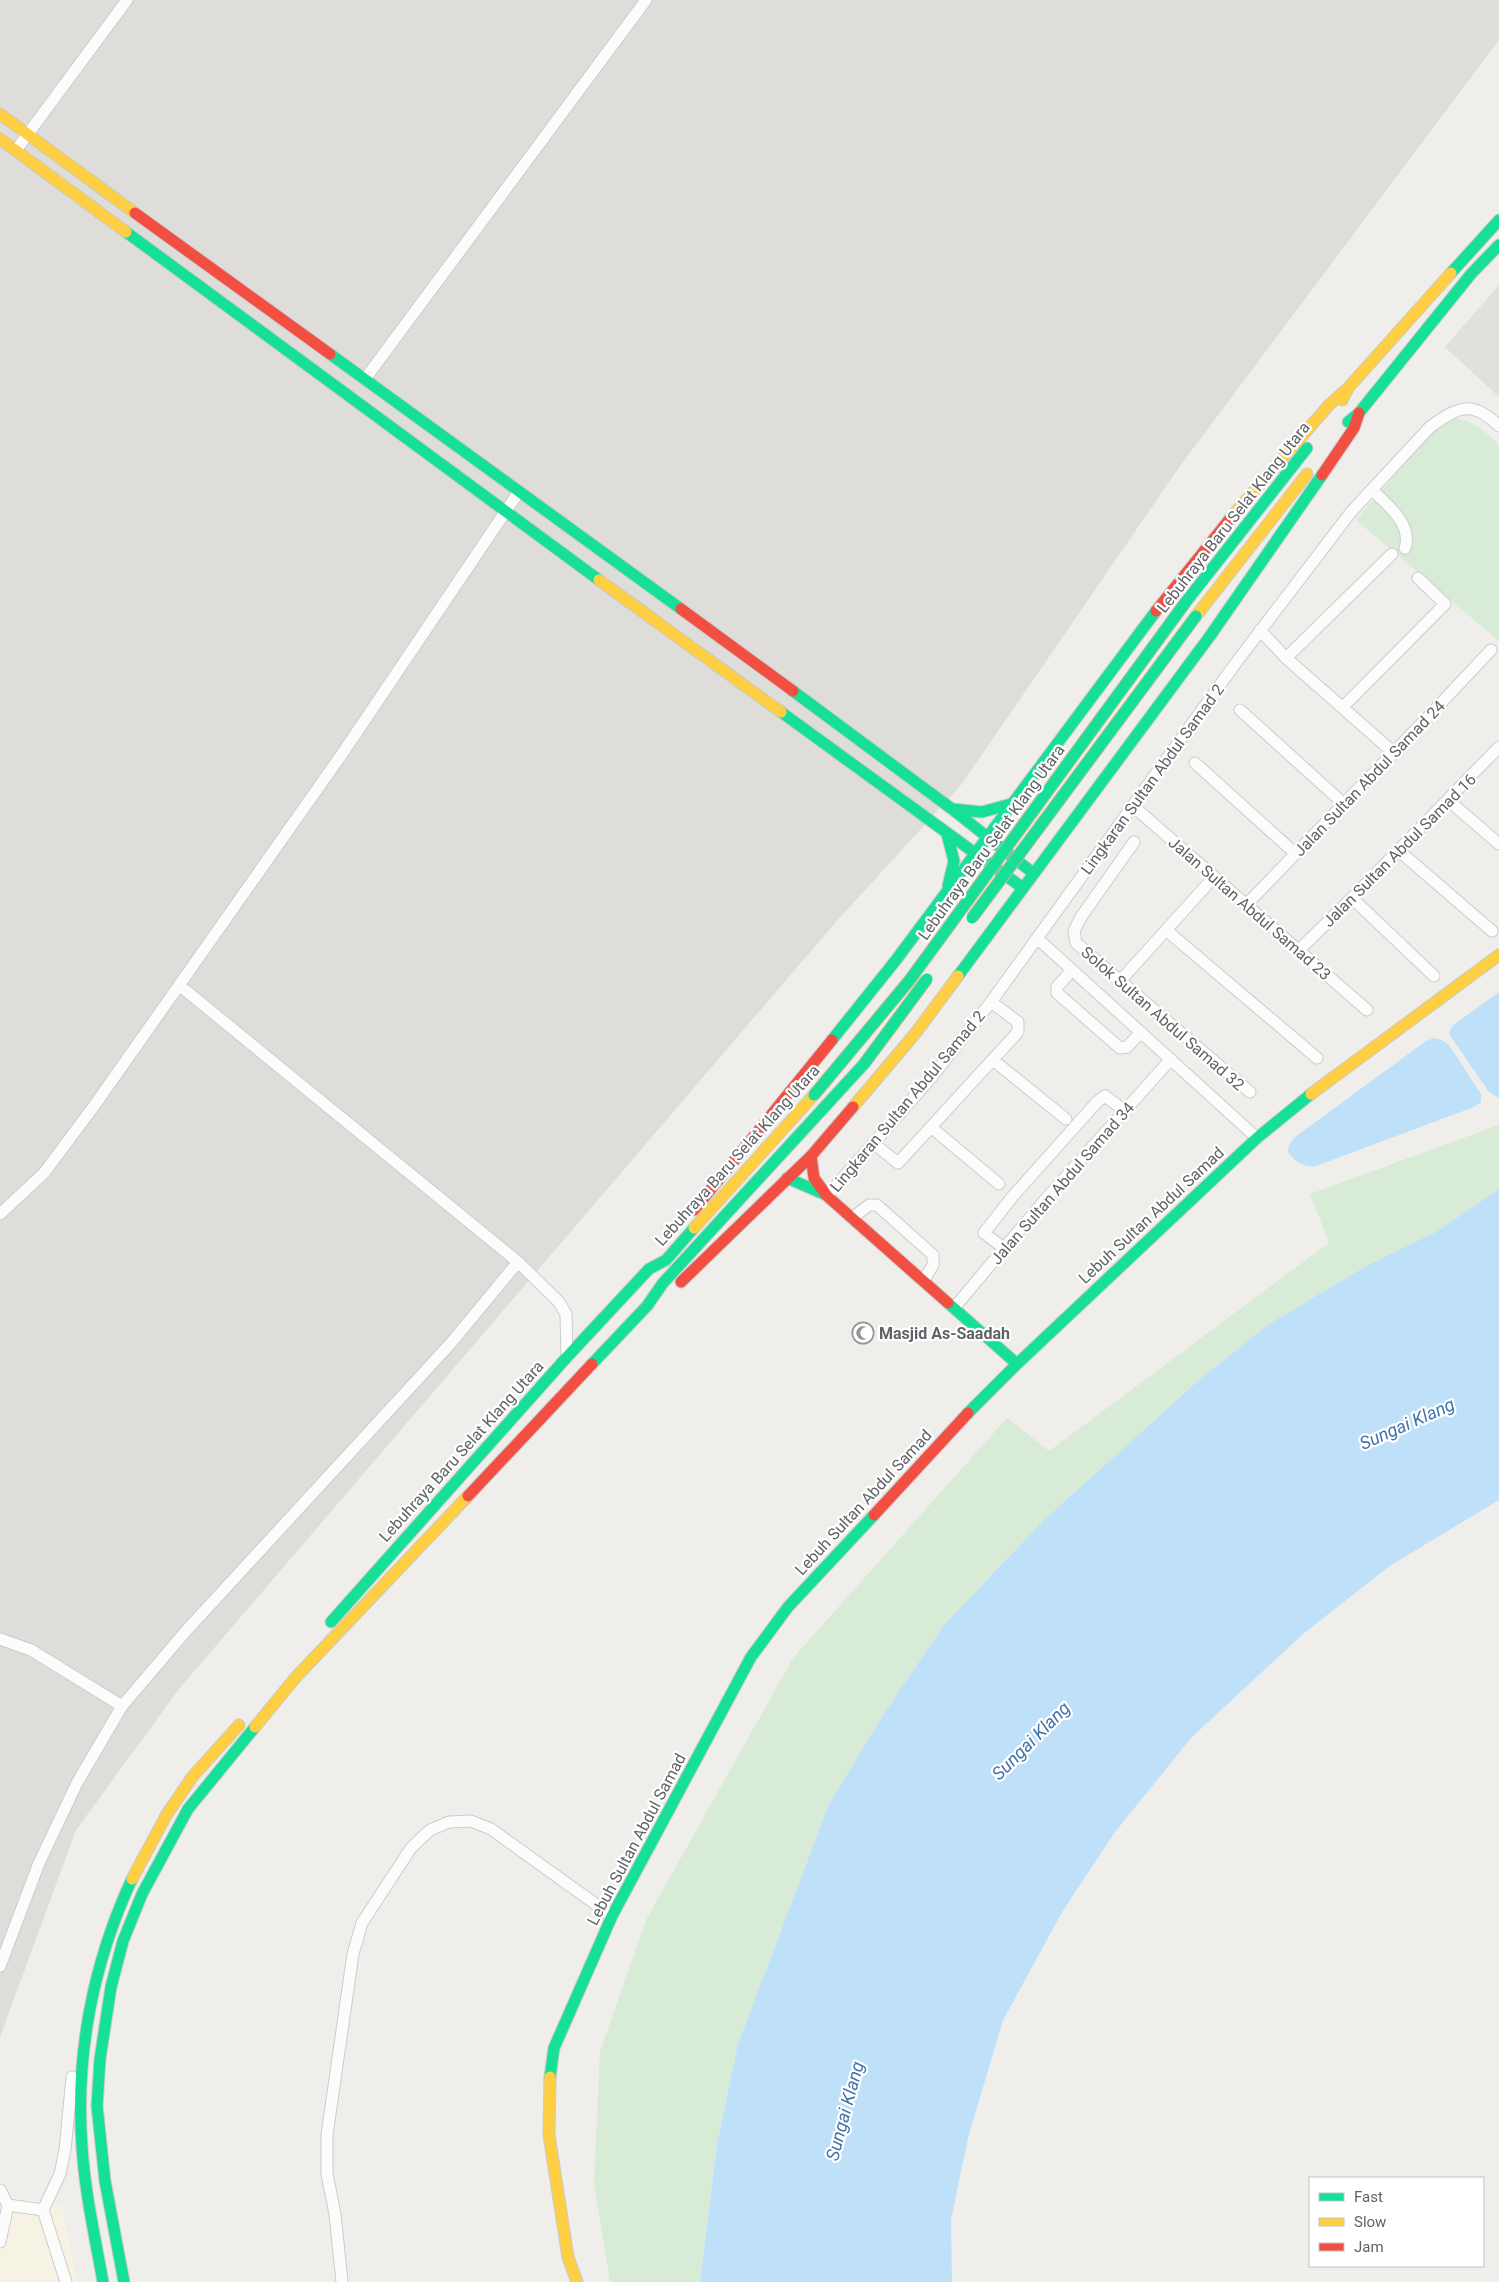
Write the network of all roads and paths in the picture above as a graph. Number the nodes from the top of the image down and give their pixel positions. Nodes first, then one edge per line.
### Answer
1 (127, 0) edge
2 (646, 0) edge
3 (0, 114) edge
4 (28, 135) junction
5 (0, 138) edge
6 (16, 150) junction
7 (137, 215) junction
8 (1499, 220) edge
9 (126, 231) junction
10 (1499, 244) edge
11 (365, 379) junction
12 (1348, 388) junction
13 (1358, 413) junction
14 (1499, 426) edge
15 (1372, 490) junction
16 (518, 493) junction
17 (506, 512) junction
18 (1405, 548) dead end
19 (1392, 554) dead end
20 (1418, 578) dead end
21 (669, 616) junction
22 (1260, 630) junction
23 (1491, 650) dead end
24 (1286, 658) junction
25 (1343, 707) junction
26 (1240, 710) dead end
27 (1498, 750) edge
28 (1394, 752) junction
29 (1194, 763) dead end
30 (1448, 800) junction
31 (1011, 804) junction
32 (1344, 804) junction
33 (1133, 806) junction
34 (952, 809) junction
35 (947, 834) junction
36 (988, 837) junction
37 (1134, 842) dead end
38 (1499, 844) edge
39 (1398, 850) junction
40 (976, 854) junction
41 (1296, 854) junction
42 (1033, 873) junction
43 (1214, 877) junction
44 (1023, 888) junction
45 (946, 893) junction
46 (1352, 898) junction
47 (1246, 905) junction
48 (965, 928) dead end
49 (1166, 930) junction
50 (1492, 931) dead end
51 (1038, 939) junction
52 (1298, 950) junction
53 (1499, 955) edge
54 (935, 968) dead end
55 (1072, 970) junction
56 (1434, 976) dead end
57 (1121, 980) junction
58 (179, 985) junction
59 (991, 1002) junction
60 (1368, 1010) dead end
61 (1141, 1032) junction
62 (1317, 1058) dead end
63 (1171, 1059) junction
64 (993, 1060) junction
65 (1250, 1092) dead end
66 (1125, 1111) junction
67 (1066, 1119) dead end
68 (932, 1128) junction
69 (1257, 1138) junction
70 (873, 1143) junction
71 (811, 1156) junction
72 (787, 1178) junction
73 (999, 1184) dead end
74 (827, 1196) junction
75 (0, 1214) edge
76 (852, 1218) junction
77 (1005, 1248) junction
78 (518, 1262) junction
79 (649, 1269) junction
80 (923, 1281) junction
81 (647, 1306) junction
82 (954, 1308) junction
83 (567, 1356) junction
84 (1017, 1364) junction
85 (325, 1628) dead end
86 (0, 1639) edge
87 (312, 1643) dead end
88 (272, 1687) dead end
89 (122, 1706) junction
90 (246, 1717) dead end
91 (194, 1776) junction
92 (612, 1916) junction
93 (0, 1966) edge
94 (0, 2190) edge
95 (8, 2205) junction
96 (43, 2210) junction
97 (0, 2242) edge
98 (568, 2257) junction
99 (66, 2282) edge
100 (103, 2282) edge
101 (124, 2282) edge
102 (342, 2282) edge
103 (566, 2282) edge
104 (577, 2282) edge

1 - 4 street
2 - 11 street
3 - 4 main road
4 - 6 street
4 - 7 main road
5 - 6 main road
6 - 9 main road
7 - 9 main road
7 - 11 main road
8 - 12 main road, Lebuhraya Baru Selat Klang Utara
9 - 17 main road
10 - 13 main road, Lebuhraya Baru Selat Klang Utara
11 - 16 main road
12 - 31 main road
12 - 79 main road, Lebuhraya Baru Selat Klang Utara, bridge
13 - 42 main road
13 - 48 main road, Lebuhraya Baru Selat Klang Utara, bridge
14 - 15 street, Lingkaran Sultan Abdul Samad 2
15 - 18 street
15 - 22 street, Lingkaran Sultan Abdul Samad 2
16 - 17 street
16 - 21 main road
17 - 21 main road
17 - 58 street
19 - 24 street
20 - 25 street
21 - 34 main road
21 - 35 main road
22 - 24 street
22 - 33 street, Lingkaran Sultan Abdul Samad 2
23 - 28 street, Jalan Sultan Abdul Samad 24
24 - 25 street
25 - 28 street
26 - 32 street
27 - 30 street, Jalan Sultan Abdul Samad 16
28 - 32 street, Jalan Sultan Abdul Samad 24
29 - 41 street
30 - 38 street
30 - 39 street, Jalan Sultan Abdul Samad 16
31 - 34 main road
31 - 36 main road
32 - 41 street, Jalan Sultan Abdul Samad 24
33 - 43 street, Jalan Sultan Abdul Samad 23
33 - 51 street, Lingkaran Sultan Abdul Samad 2
34 - 36 main road
35 - 40 main road
35 - 45 main road
36 - 40 main road
36 - 42 main road
37 - 57 street, Solok Sultan Abdul Samad 32
39 - 46 street, Jalan Sultan Abdul Samad 16
39 - 50 street
40 - 44 main road
40 - 45 main road
41 - 47 street, Jalan Sultan Abdul Samad 24
42 - 44 main road
43 - 47 street, Jalan Sultan Abdul Samad 23
43 - 49 street
44 - 71 main road
45 - 79 main road
46 - 52 street, Jalan Sultan Abdul Samad 16
46 - 56 street
47 - 52 street, Jalan Sultan Abdul Samad 23
49 - 57 street
49 - 62 street
51 - 55 street
51 - 59 street, Lingkaran Sultan Abdul Samad 2
52 - 60 street, Jalan Sultan Abdul Samad 23
53 - 69 main road, Lebuh Sultan Abdul Samad
54 - 81 main road, Lebuhraya Baru Selat Klang Utara, bridge
55 - 61 street
55 - 61 street
57 - 65 street, Solok Sultan Abdul Samad 32
58 - 75 street
58 - 78 street
59 - 64 street
59 - 70 street, Lingkaran Sultan Abdul Samad 2
61 - 63 street
63 - 66 street, Jalan Sultan Abdul Samad 34
63 - 69 street
64 - 67 street
64 - 68 street
66 - 77 street, Jalan Sultan Abdul Samad 34
66 - 77 street
68 - 70 street
68 - 73 street
69 - 84 main road, Lebuh Sultan Abdul Samad
70 - 74 street, Lingkaran Sultan Abdul Samad 2
71 - 72 main road
71 - 74 main road
72 - 74 main road
72 - 81 main road
74 - 76 main road
76 - 80 main road
76 - 80 street
77 - 82 street, Jalan Sultan Abdul Samad 34
78 - 83 street
78 - 89 street
79 - 83 main road, Lebuhraya Baru Selat Klang Utara
80 - 82 main road
81 - 101 main road, Lebuhraya Baru Selat Klang Utara
82 - 84 main road
83 - 85 main road, Lebuhraya Baru Selat Klang Utara
84 - 92 main road, Lebuh Sultan Abdul Samad
86 - 89 street
87 - 88 main road
89 - 93 street
90 - 91 main road
91 - 96 street
91 - 100 main road
92 - 98 main road, Lebuh Sultan Abdul Samad
92 - 102 street
94 - 95 street
95 - 96 street
95 - 97 street
96 - 99 street
98 - 103 main road, Lebuh Sultan Abdul Samad
98 - 104 main road, Lebuh Sultan Abdul Samad

